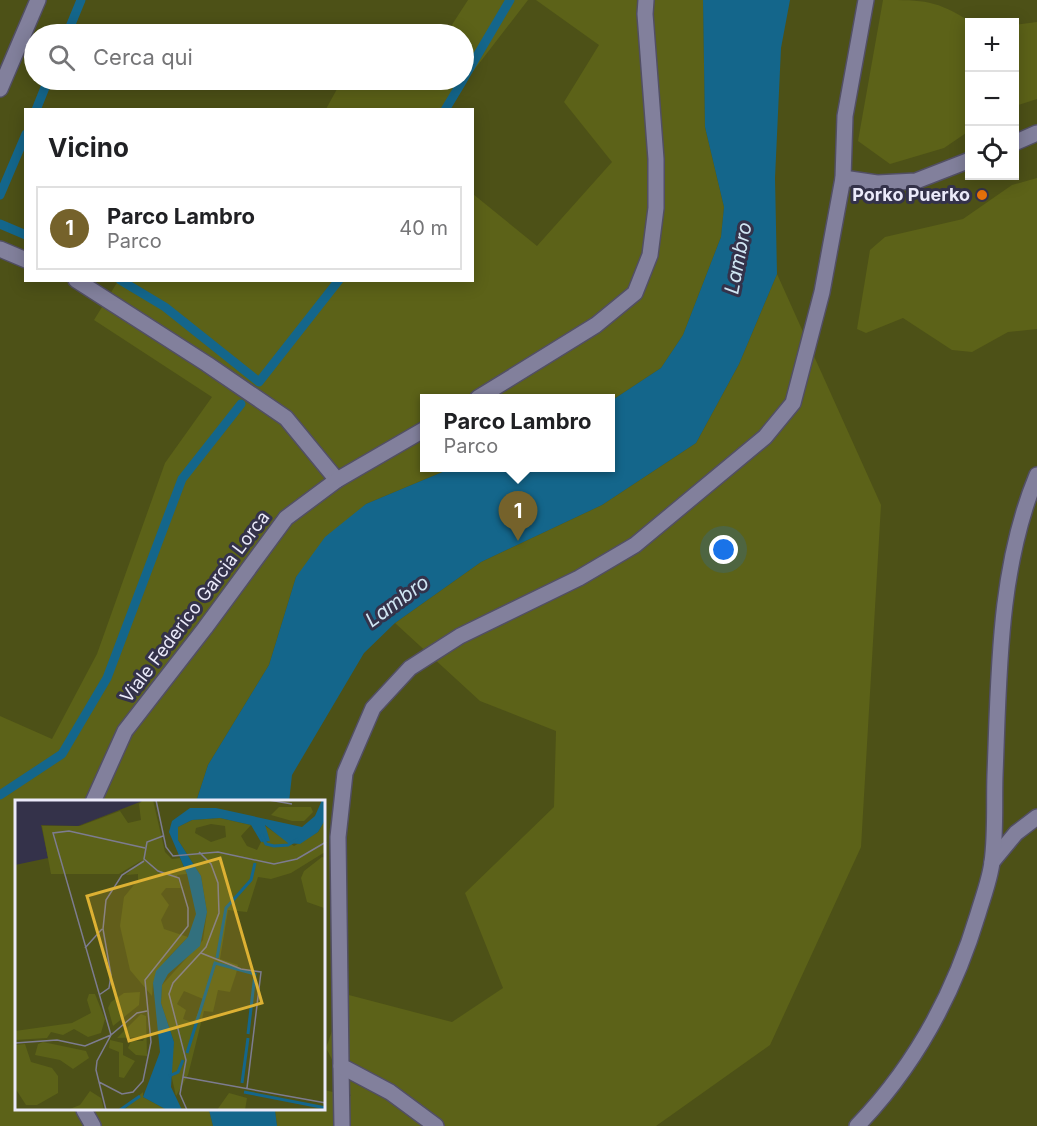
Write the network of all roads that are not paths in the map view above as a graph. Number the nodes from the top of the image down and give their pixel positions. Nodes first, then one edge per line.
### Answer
1 (38, 0) edge
2 (646, 0) edge
3 (866, 0) edge
4 (28, 24) edge
5 (24, 33) edge
6 (0, 89) edge
7 (1037, 133) edge
8 (1019, 141) edge
9 (965, 162) edge
10 (843, 178) junction
11 (0, 249) edge
12 (24, 259) edge
13 (79, 282) edge
14 (486, 394) edge
15 (420, 432) edge
16 (1037, 475) edge
17 (337, 480) junction
18 (94, 800) edge
19 (1037, 817) edge
20 (992, 862) junction
21 (341, 1066) junction
22 (85, 1111) edge
23 (93, 1126) edge
24 (342, 1126) edge
25 (436, 1126) edge
26 (857, 1126) edge

1 - 4 street
2 - 14 street
3 - 10 street
5 - 6 street
7 - 8 street
9 - 10 street
10 - 21 street
11 - 12 street
13 - 17 street
15 - 17 street, Viale Federico Garcia Lorca
16 - 20 street
17 - 18 street, Viale Federico Garcia Lorca
19 - 20 street
20 - 26 street
21 - 24 street
21 - 25 street
22 - 23 street

